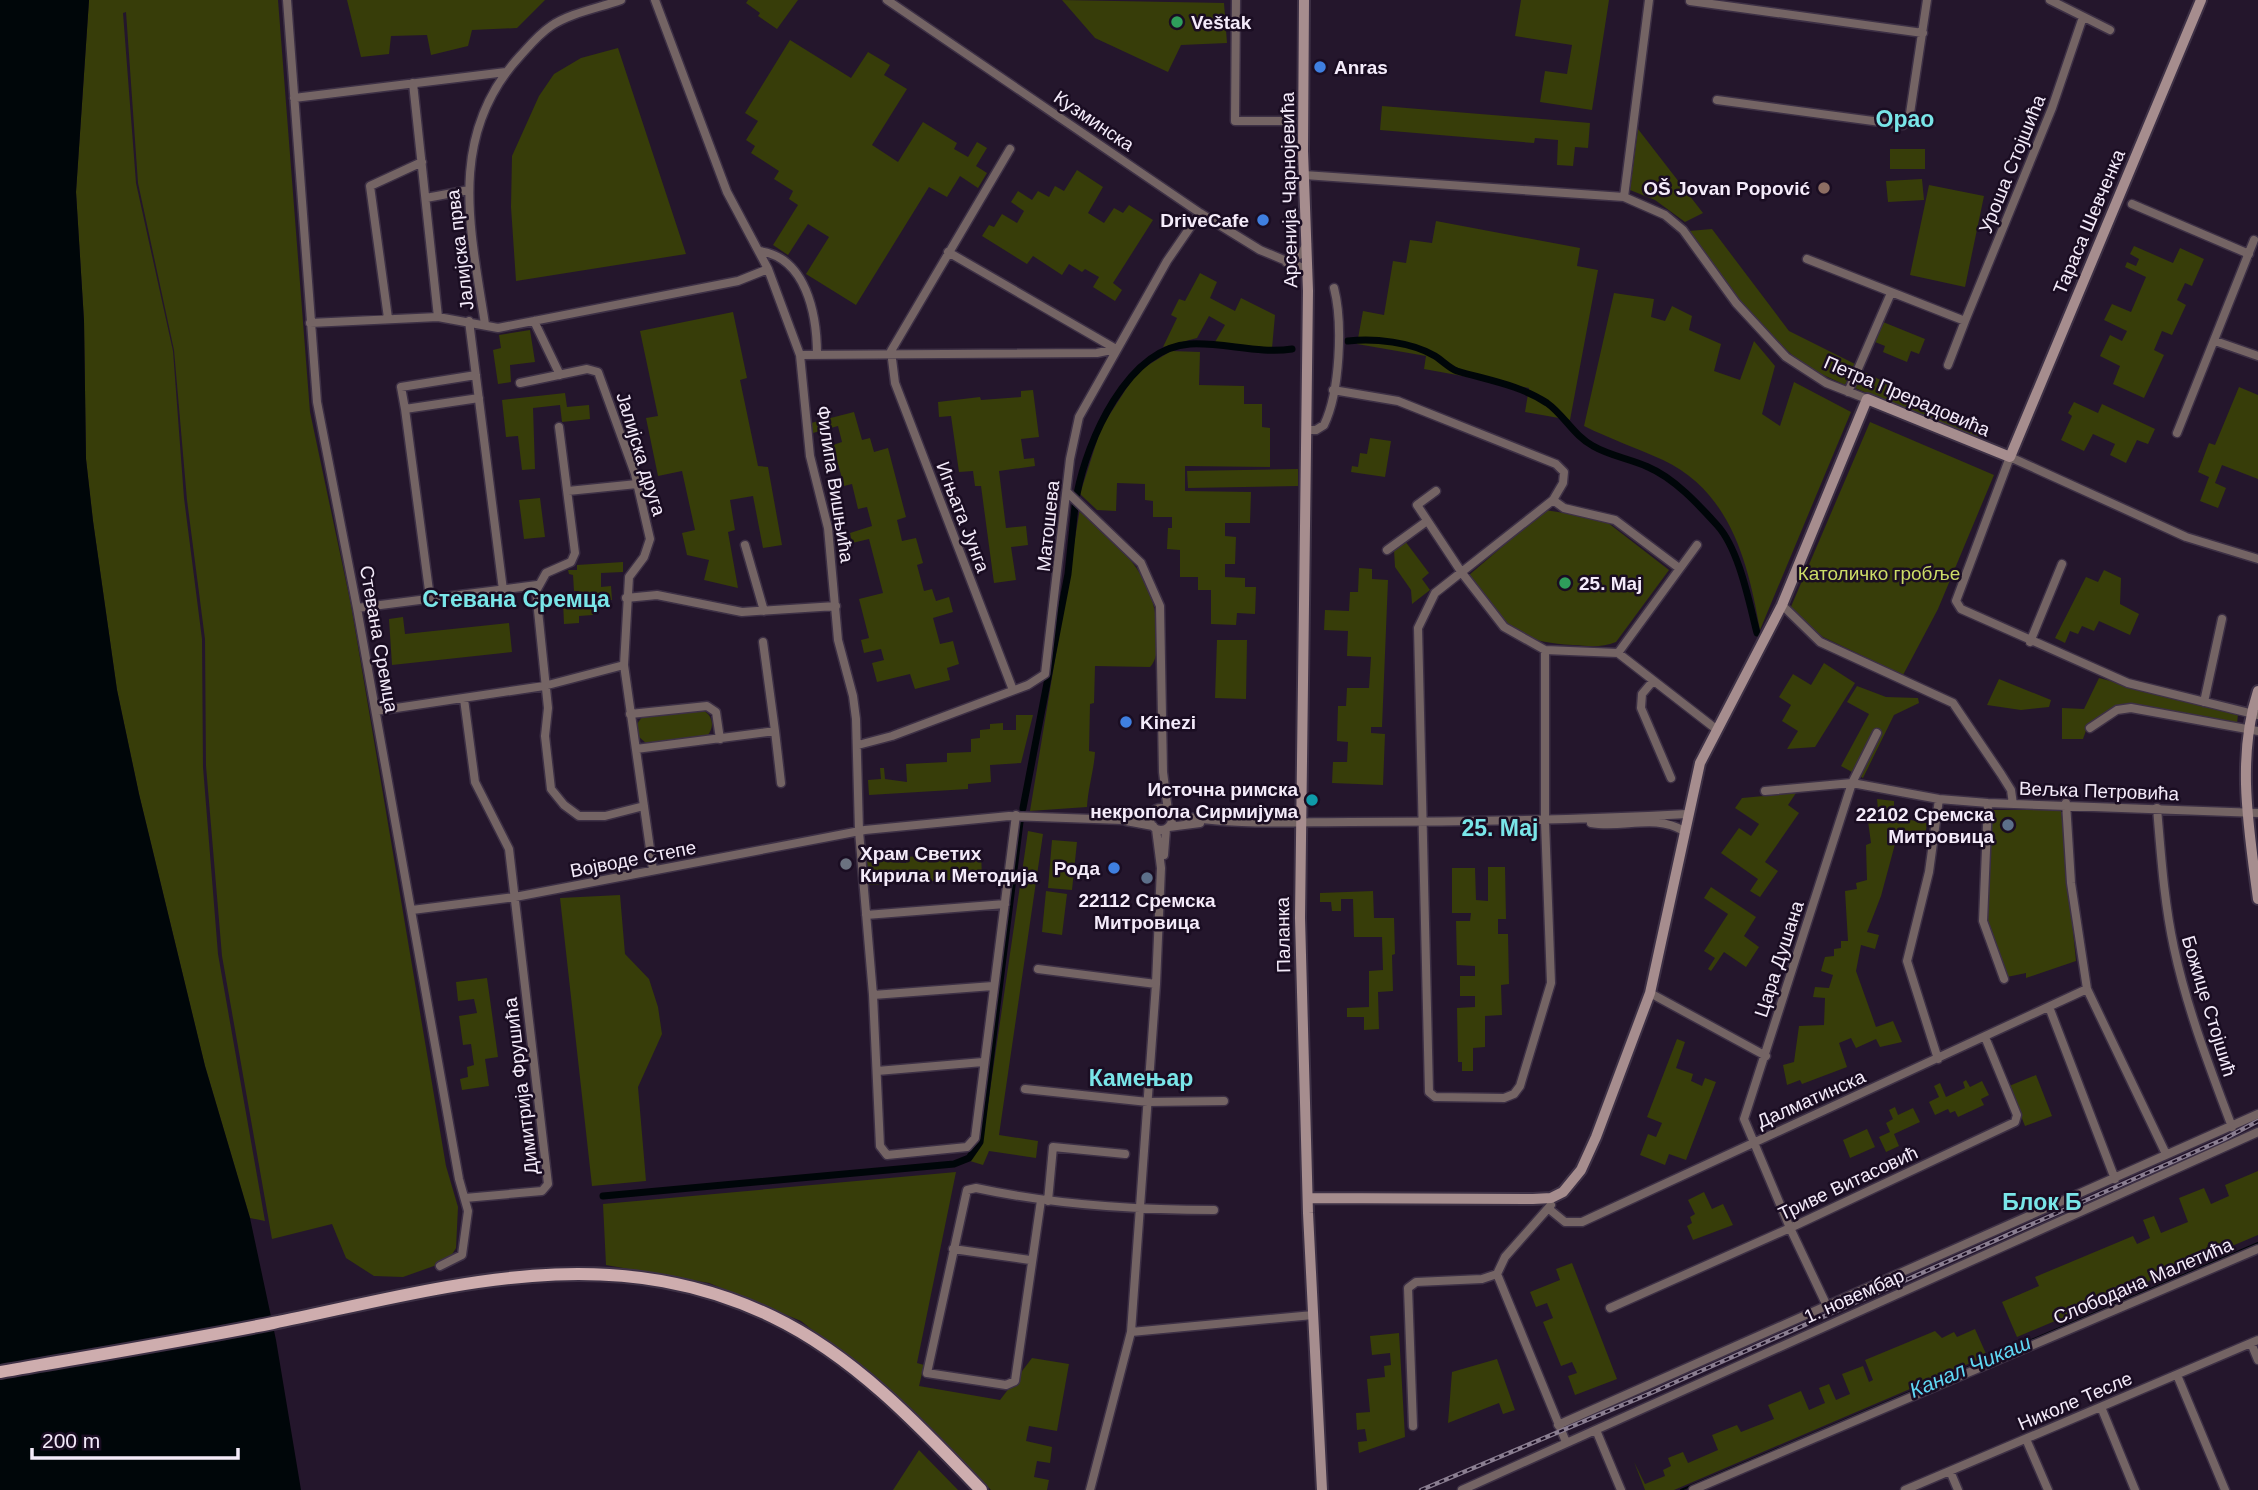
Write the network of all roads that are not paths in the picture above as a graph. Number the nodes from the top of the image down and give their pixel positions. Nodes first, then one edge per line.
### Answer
1 (287, 0) edge
2 (621, 0) edge
3 (655, 0) edge
4 (887, 0) edge
5 (1237, 0) edge
6 (1304, 0) edge
7 (1649, 0) edge
8 (1927, 0) edge
9 (2050, 0) edge
10 (2201, 0) edge
11 (1690, 1) edge
12 (2083, 17) junction
13 (2110, 30) dead end
14 (1923, 33) junction
15 (506, 72) junction
16 (413, 83) junction
17 (294, 98) junction
18 (1717, 100) dead end
19 (1282, 121) dead end
20 (1010, 149) dead end
21 (422, 162) junction
22 (1304, 175) junction
23 (469, 190) junction
24 (1624, 197) junction
25 (426, 198) junction
26 (2132, 204) dead end
27 (1200, 213) junction
28 (2254, 240) dead end
29 (1307, 243) junction
30 (759, 251) junction
31 (947, 252) junction
32 (2249, 254) junction
33 (1807, 259) dead end
34 (1286, 262) junction
35 (768, 269) junction
36 (1308, 271) junction
37 (1334, 288) dead end
38 (1891, 293) junction
39 (438, 317) junction
40 (388, 318) junction
41 (469, 321) junction
42 (534, 321) junction
43 (1965, 321) junction
44 (310, 323) junction
45 (485, 324) junction
46 (2215, 341) junction
47 (1116, 349) junction
48 (891, 353) junction
49 (800, 355) junction
50 (817, 355) junction
51 (2258, 356) edge
52 (1948, 365) dead end
53 (476, 375) junction
54 (560, 375) junction
55 (1306, 380) joint
56 (520, 383) dead end
57 (1333, 390) junction
58 (1848, 392) junction
59 (479, 398) junction
60 (1867, 400) junction
61 (405, 409) junction
62 (559, 426) dead end
63 (1306, 430) junction
64 (2177, 433) dead end
65 (2010, 457) junction
66 (637, 484) junction
67 (1436, 491) dead end
68 (568, 492) junction
69 (1068, 493) junction
70 (1553, 500) junction
71 (1427, 521) junction
72 (745, 545) dead end
73 (1697, 545) dead end
74 (1387, 550) dead end
75 (2258, 559) edge
76 (2062, 564) dead end
77 (1679, 568) junction
78 (1462, 573) junction
79 (537, 585) junction
80 (503, 590) junction
81 (430, 598) junction
82 (626, 598) junction
83 (1782, 605) junction
84 (835, 606) junction
85 (357, 608) junction
86 (764, 611) junction
87 (2222, 619) dead end
88 (763, 642) dead end
89 (2030, 642) junction
90 (1545, 650) junction
91 (1618, 653) junction
92 (624, 665) junction
93 (1653, 681) junction
94 (544, 686) junction
95 (1013, 690) junction
96 (2258, 691) edge
97 (464, 699) junction
98 (2204, 702) junction
99 (376, 711) junction
100 (630, 714) junction
101 (2254, 714) edge
102 (2090, 728) dead end
103 (1716, 729) junction
104 (2253, 730) edge
105 (775, 731) junction
106 (1877, 733) dead end
107 (720, 738) junction
108 (858, 745) junction
109 (636, 749) junction
110 (1163, 772) junction
111 (1671, 778) dead end
112 (781, 783) dead end
113 (1852, 783) junction
114 (1765, 790) dead end
115 (1939, 799) junction
116 (1989, 803) junction
117 (2066, 803) junction
118 (2013, 804) junction
119 (644, 806) junction
120 (2157, 808) junction
121 (1154, 812) junction
122 (2253, 812) edge
123 (1169, 813) junction
124 (1687, 814) junction
125 (1016, 815) junction
126 (1123, 820) junction
127 (1578, 820) junction
128 (1209, 821) junction
129 (1300, 822) junction
130 (1545, 822) junction
131 (1420, 824) junction
132 (1154, 827) junction
133 (1167, 828) junction
134 (859, 831) junction
135 (1684, 831) junction
136 (1161, 868) junction
137 (653, 870) junction
138 (515, 897) junction
139 (2258, 899) edge
140 (1004, 904) junction
141 (412, 910) junction
142 (866, 915) junction
143 (1038, 970) dead end
144 (2004, 979) dead end
145 (1156, 984) junction
146 (993, 986) junction
147 (2087, 989) junction
148 (1650, 993) junction
149 (873, 995) junction
150 (2049, 1007) junction
151 (1985, 1037) junction
152 (1766, 1056) junction
153 (1938, 1059) junction
154 (983, 1062) junction
155 (877, 1071) junction
156 (1025, 1090) dead end
157 (1224, 1101) dead end
158 (1147, 1102) junction
159 (2258, 1114) edge
160 (2232, 1127) junction
161 (2258, 1132) edge
162 (1753, 1143) junction
163 (1125, 1154) dead end
164 (2165, 1154) junction
165 (2115, 1178) junction
166 (465, 1198) junction
167 (1308, 1198) junction
168 (1044, 1200) junction
169 (1550, 1203) junction
170 (1141, 1210) junction
171 (1214, 1210) dead end
172 (1790, 1228) junction
173 (953, 1249) junction
174 (2258, 1249) edge
175 (1030, 1260) junction
176 (440, 1266) dead end
177 (1497, 1274) junction
178 (1827, 1306) junction
179 (1610, 1308) dead end
180 (1313, 1315) junction
181 (1131, 1332) junction
182 (2254, 1342) edge
183 (2258, 1360) edge
184 (0, 1372) edge
185 (2177, 1375) junction
186 (2101, 1407) junction
187 (1558, 1425) junction
188 (1413, 1426) dead end
189 (1596, 1430) junction
190 (2026, 1439) junction
191 (1566, 1442) junction
192 (1950, 1471) junction
193 (981, 1490) edge
194 (1090, 1490) edge
195 (1322, 1490) edge
196 (1462, 1490) edge
197 (1620, 1490) edge
198 (1693, 1490) edge
199 (1905, 1490) edge
200 (1958, 1490) edge
201 (2048, 1490) edge
202 (2135, 1490) edge
203 (2225, 1490) edge

1 - 17 street, Стевана Сремца
2 - 15 street, Јалијска прва
3 - 30 street, Филипа Вишњића
4 - 27 street, Кузминска
5 - 19 street
6 - 22 street, Арсенија Чарнојевића
7 - 24 street
8 - 14 street
9 - 12 street
10 - 65 street, Тараса Шевченка
11 - 14 street
12 - 13 street
12 - 43 street, Уроша Стојшића
14 - 18 street
15 - 16 street
15 - 23 street, Јалијска прва
16 - 17 street
16 - 21 street
17 - 44 street, Стевана Сремца
20 - 31 street
21 - 25 street
21 - 40 street
22 - 24 street, Петра Прерадовића
22 - 29 street, Арсенија Чарнојевића
23 - 25 street
23 - 45 street, Јалијска прва
24 - 58 street, Петра Прерадовића
25 - 39 street
26 - 32 street
27 - 34 street, Кузминска
27 - 47 street, Матошева
28 - 32 street
29 - 34 street
29 - 36 street, Арсенија Чарнојевића
30 - 35 street, Филипа Вишњића
30 - 50 street
31 - 47 street
31 - 48 street
32 - 46 street
33 - 38 street
34 - 36 street, Кузминска
35 - 42 street, Јалијска прва
35 - 49 street, Филипа Вишњића
36 - 55 street, Арсенија Чарнојевића
37 - 57 street
38 - 43 street
38 - 58 street
39 - 40 street
39 - 41 street
40 - 44 street
41 - 45 street
41 - 53 street
42 - 45 street, Јалијска прва
42 - 54 street
43 - 52 street, Уроша Стојшића
44 - 85 street, Стевана Сремца
46 - 51 street
46 - 64 street
47 - 48 street
47 - 69 street, Матошева
48 - 50 street
48 - 95 street, Игњата Јунга
49 - 50 street
49 - 84 street, Филипа Вишњића
53 - 59 street
53 - 61 street
54 - 56 street, Јалијска друга
54 - 66 street, Јалијска друга
55 - 63 street, Паланка
57 - 63 street
57 - 70 street
58 - 60 street, Петра Прерадовића
59 - 61 street
59 - 80 street
60 - 65 street, Петра Прерадовића
60 - 83 street
61 - 81 street
62 - 68 street
63 - 129 street, Паланка
65 - 75 street, Петра Прерадовића
65 - 89 street
66 - 68 street
66 - 82 street, Јалијска друга
67 - 71 street
68 - 79 street
69 - 95 street, Матошева
69 - 110 street
70 - 77 street
70 - 78 street
71 - 74 street
71 - 78 street
72 - 86 street
73 - 77 street
76 - 89 street
77 - 91 street
78 - 90 street
78 - 131 street
79 - 80 street
79 - 94 street
80 - 81 street
81 - 85 street
82 - 86 street
82 - 92 street, Јалијска друга
83 - 103 street
83 - 118 street
84 - 86 street
84 - 108 street, Филипа Вишњића
85 - 99 street, Стевана Сремца
87 - 98 street
88 - 105 street
89 - 98 street
90 - 91 street
90 - 130 street
91 - 93 street
92 - 94 street
92 - 100 street, Јалијска друга
93 - 103 street
93 - 111 street
94 - 97 street
94 - 119 street
95 - 108 street, Матошева
96 - 101 street
97 - 99 street
97 - 138 street
98 - 101 street
99 - 141 street, Стевана Сремца
100 - 107 street
100 - 109 street, Јалијска друга
101 - 104 street
102 - 104 street
103 - 124 street
104 - 122 street
105 - 107 street
105 - 112 street
106 - 113 street, Цара Душана
107 - 109 street
108 - 134 street, Филипа Вишњића
109 - 119 street, Јалијска друга
110 - 121 street
110 - 123 street
113 - 114 street, Вељка Петровића
113 - 115 street, Вељка Петровића
113 - 152 street, Цара Душана
115 - 116 street, Вељка Петровића
115 - 153 street
116 - 118 street, Вељка Петровића
116 - 144 street
117 - 118 street, Вељка Петровића
117 - 120 street, Вељка Петровића
117 - 147 street
119 - 137 street, Јалијска друга
120 - 122 street, Вељка Петровића
120 - 160 street, Божице Стојшић
121 - 123 street, Војводе Степе
121 - 126 street, Војводе Степе
121 - 132 street
122 - 139 street
123 - 128 street
123 - 133 street
124 - 127 street
124 - 135 street
125 - 126 street, Војводе Степе
125 - 134 street, Војводе Степе
125 - 140 street
126 - 132 street, Војводе Степе
127 - 130 street
127 - 135 street
128 - 129 street
128 - 133 street
129 - 131 street
129 - 167 street, Паланка
130 - 131 street
130 - 131 street
132 - 133 street, Војводе Степе
132 - 136 street
133 - 136 street
134 - 137 street, Војводе Степе
134 - 142 street
135 - 148 street
136 - 145 street
137 - 138 street, Војводе Степе
138 - 141 street, Војводе Степе
138 - 166 street, Димитрија Фрушића
140 - 142 street
140 - 146 street
141 - 166 street, Стевана Сремца
142 - 149 street
143 - 145 street
145 - 158 street
146 - 149 street
146 - 154 street
147 - 150 street, Далматинска
147 - 164 street
148 - 152 street
148 - 169 street
149 - 155 street
150 - 151 street, Далматинска
150 - 165 street
151 - 153 street, Далматинска
151 - 172 street, Триве Витасовић
152 - 162 street, Цара Душана
153 - 162 street, Далматинска
154 - 155 street
154 - 155 street
156 - 158 street
157 - 158 street
158 - 170 street
159 - 160 street, 1. новембар
160 - 164 street, 1. новембар
161 - 189 street, 1. новембар
162 - 169 street, Далматинска
162 - 172 street, Цара Душана
163 - 168 street
164 - 165 street, 1. новембар
165 - 178 street, 1. новембар
166 - 176 street, Стевана Сремца
167 - 169 street
167 - 180 street, Паланка
168 - 170 street
168 - 173 street
168 - 175 street
169 - 177 street
170 - 171 street
170 - 181 street
172 - 178 street, Цара Душана
172 - 179 street, Триве Витасовић
173 - 175 street
173 - 175 street
174 - 198 street, Слободана Малетића
177 - 187 street
177 - 188 street
178 - 187 street, 1. новембар
180 - 181 street
180 - 195 street, Паланка
181 - 194 street
182 - 183 street
182 - 185 street, Николе Тесле
184 - 193 main road
185 - 186 street, Николе Тесле
185 - 203 street
186 - 190 street, Николе Тесле
186 - 202 street
187 - 191 street
189 - 191 street, 1. новембар
189 - 197 street
190 - 192 street, Николе Тесле
190 - 201 street
191 - 196 street, 1. новембар
192 - 199 street, Николе Тесле
192 - 200 street

